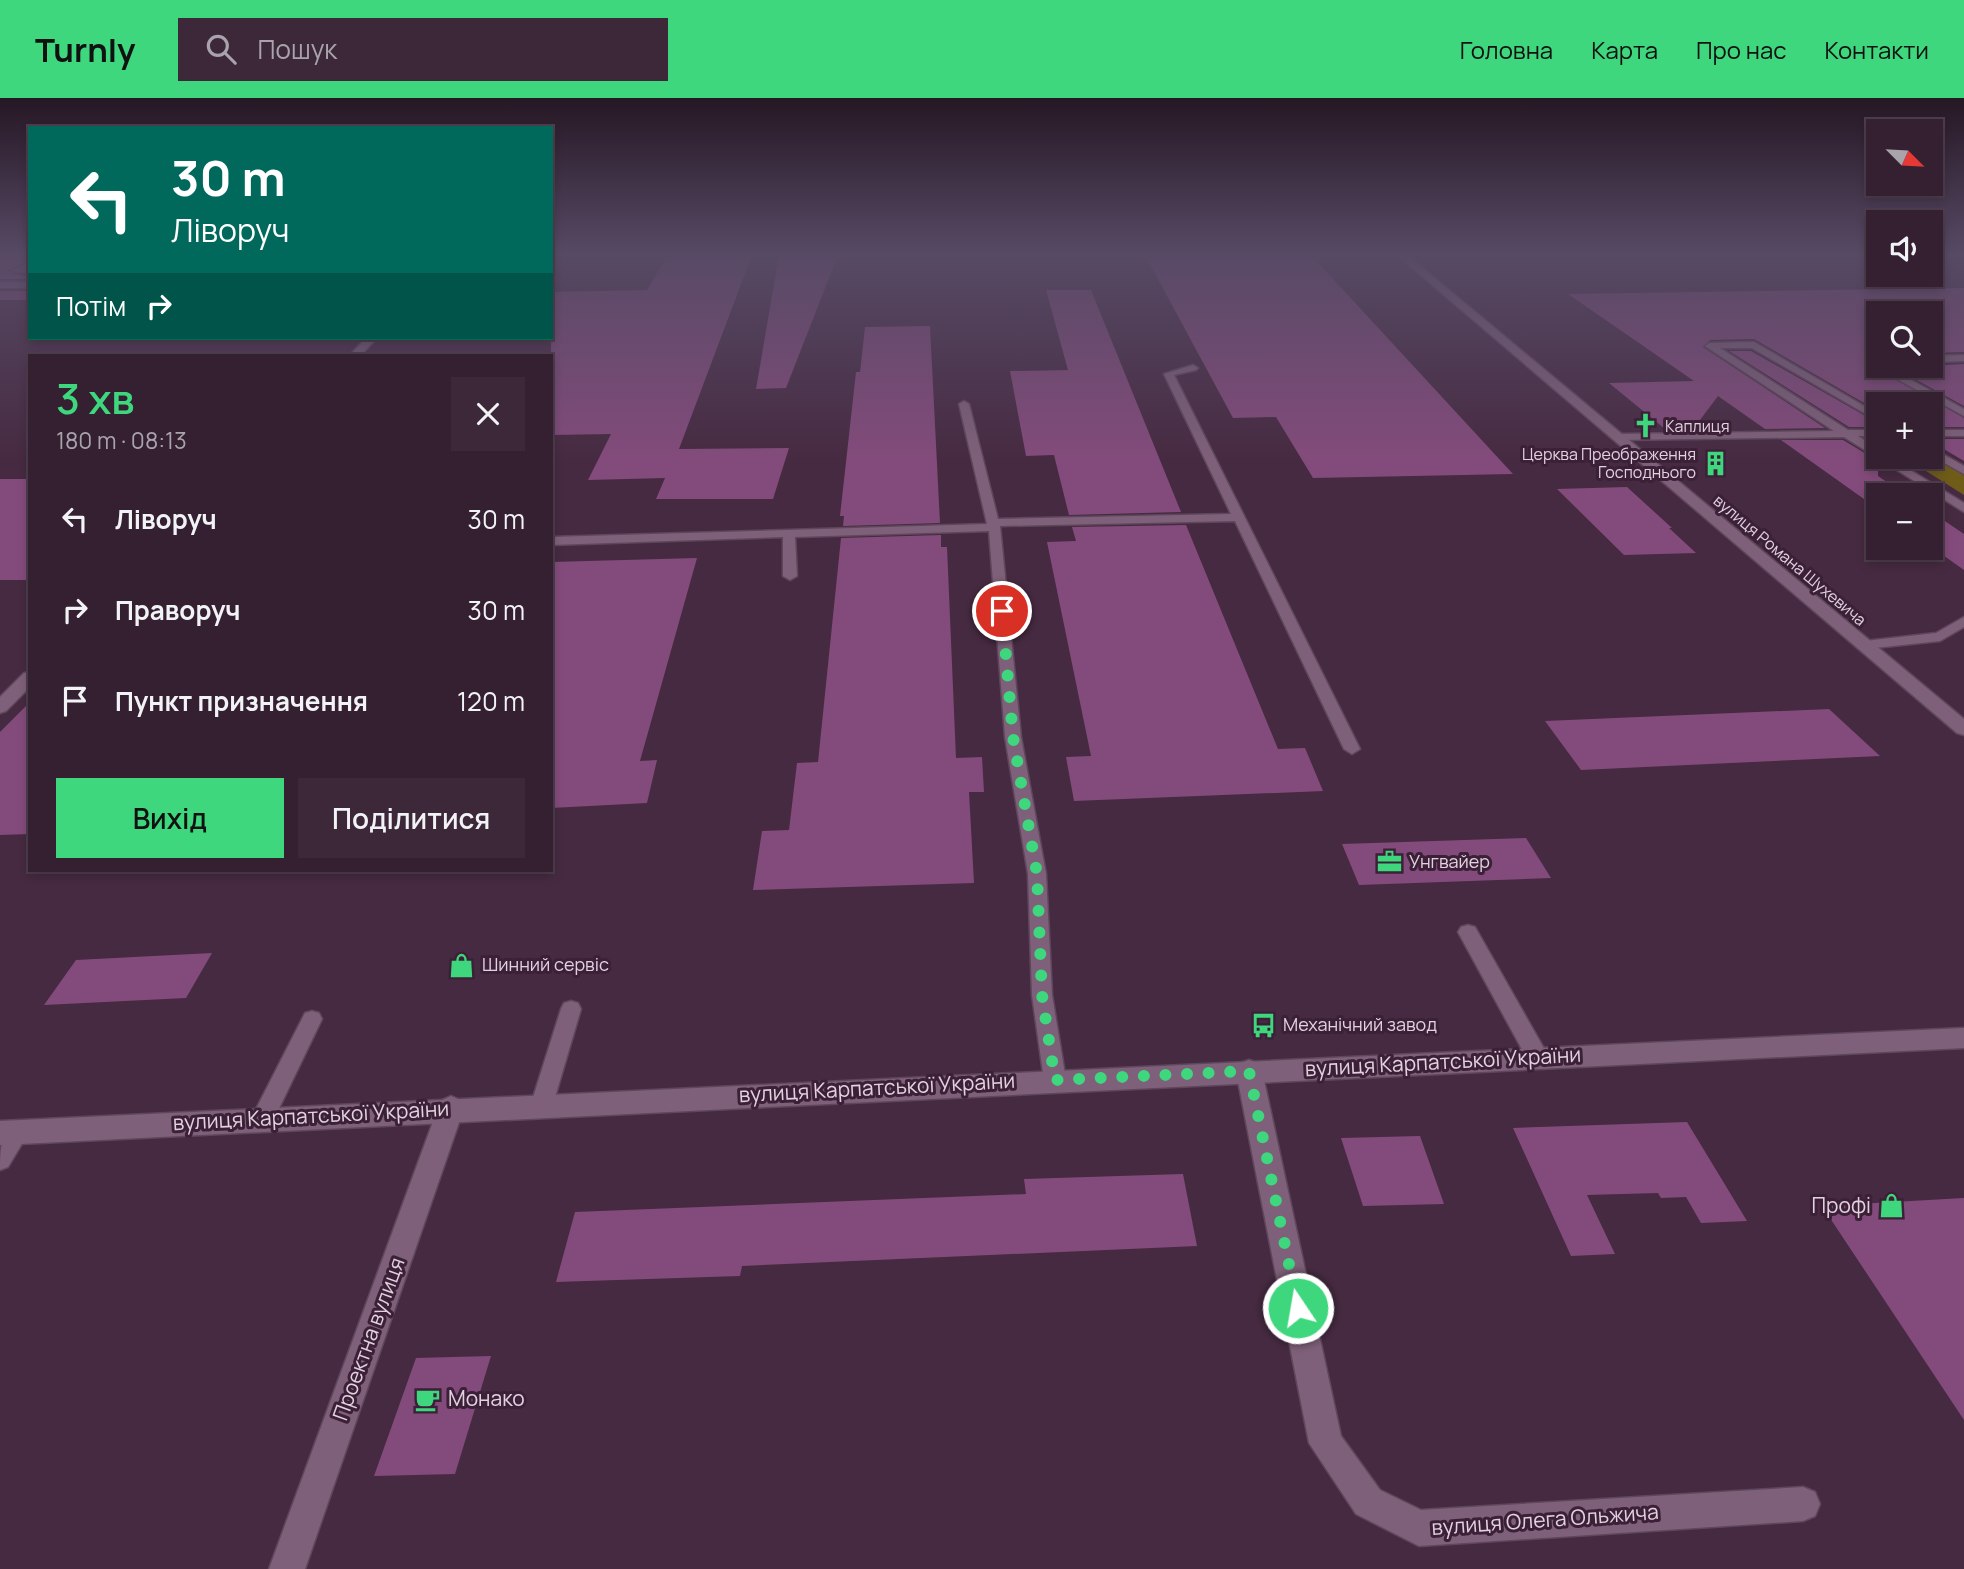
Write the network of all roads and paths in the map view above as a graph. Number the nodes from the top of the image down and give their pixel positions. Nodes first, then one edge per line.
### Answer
1 (1482, 324) edge
2 (370, 340) edge
3 (356, 354) edge
4 (1964, 358) edge
5 (1943, 359) edge
6 (1194, 368) dead end
7 (1905, 378) edge
8 (964, 404) dead end
9 (1951, 404) junction
10 (1964, 404) edge
11 (1866, 411) edge
12 (1964, 413) edge
13 (1866, 433) edge
14 (1943, 433) edge
15 (1964, 433) edge
16 (1846, 434) junction
17 (1618, 438) junction
18 (1866, 446) edge
19 (1943, 458) edge
20 (1902, 469) edge
21 (1964, 471) edge
22 (1964, 509) edge
23 (1237, 517) junction
24 (994, 525) junction
25 (789, 535) junction
26 (553, 541) edge
27 (790, 576) dead end
28 (1964, 621) edge
29 (1865, 645) junction
30 (28, 679) edge
31 (0, 706) edge
32 (1964, 729) edge
33 (1352, 749) dead end
34 (1468, 932) dead end
35 (570, 1009) dead end
36 (313, 1019) dead end
37 (1964, 1038) edge
38 (1538, 1058) junction
39 (1249, 1071) junction
40 (1055, 1080) junction
41 (542, 1104) junction
42 (451, 1108) junction
43 (263, 1118) junction
44 (9, 1132) edge
45 (0, 1160) edge
46 (1803, 1504) dead end
47 (287, 1569) edge

1 - 17 street, вулиця Романа Шухевича
2 - 3 street
4 - 5 lane
6 - 23 lane
7 - 9 lane
8 - 24 lane
9 - 10 lane
9 - 12 lane
11 - 16 lane
13 - 16 lane
14 - 15 lane
16 - 17 lane
16 - 18 lane
17 - 29 street, вулиця Романа Шухевича
19 - 21 lane
20 - 22 lane
23 - 24 lane
23 - 33 lane
24 - 25 lane
24 - 40 lane
25 - 26 lane
25 - 27 lane
28 - 29 lane
29 - 32 street, вулиця Романа Шухевича
30 - 31 street
34 - 38 lane
35 - 41 lane
36 - 43 lane
37 - 38 street, вулиця Карпатської України
38 - 39 street, вулиця Карпатської України
39 - 40 street, вулиця Карпатської України
39 - 46 street, вулиця Олега Ольжича
40 - 41 street, вулиця Карпатської України
41 - 42 street, вулиця Карпатської України
42 - 43 street, вулиця Карпатської України
42 - 47 street, Проектна вулиця
43 - 44 street, вулиця Карпатської України
44 - 45 lane

